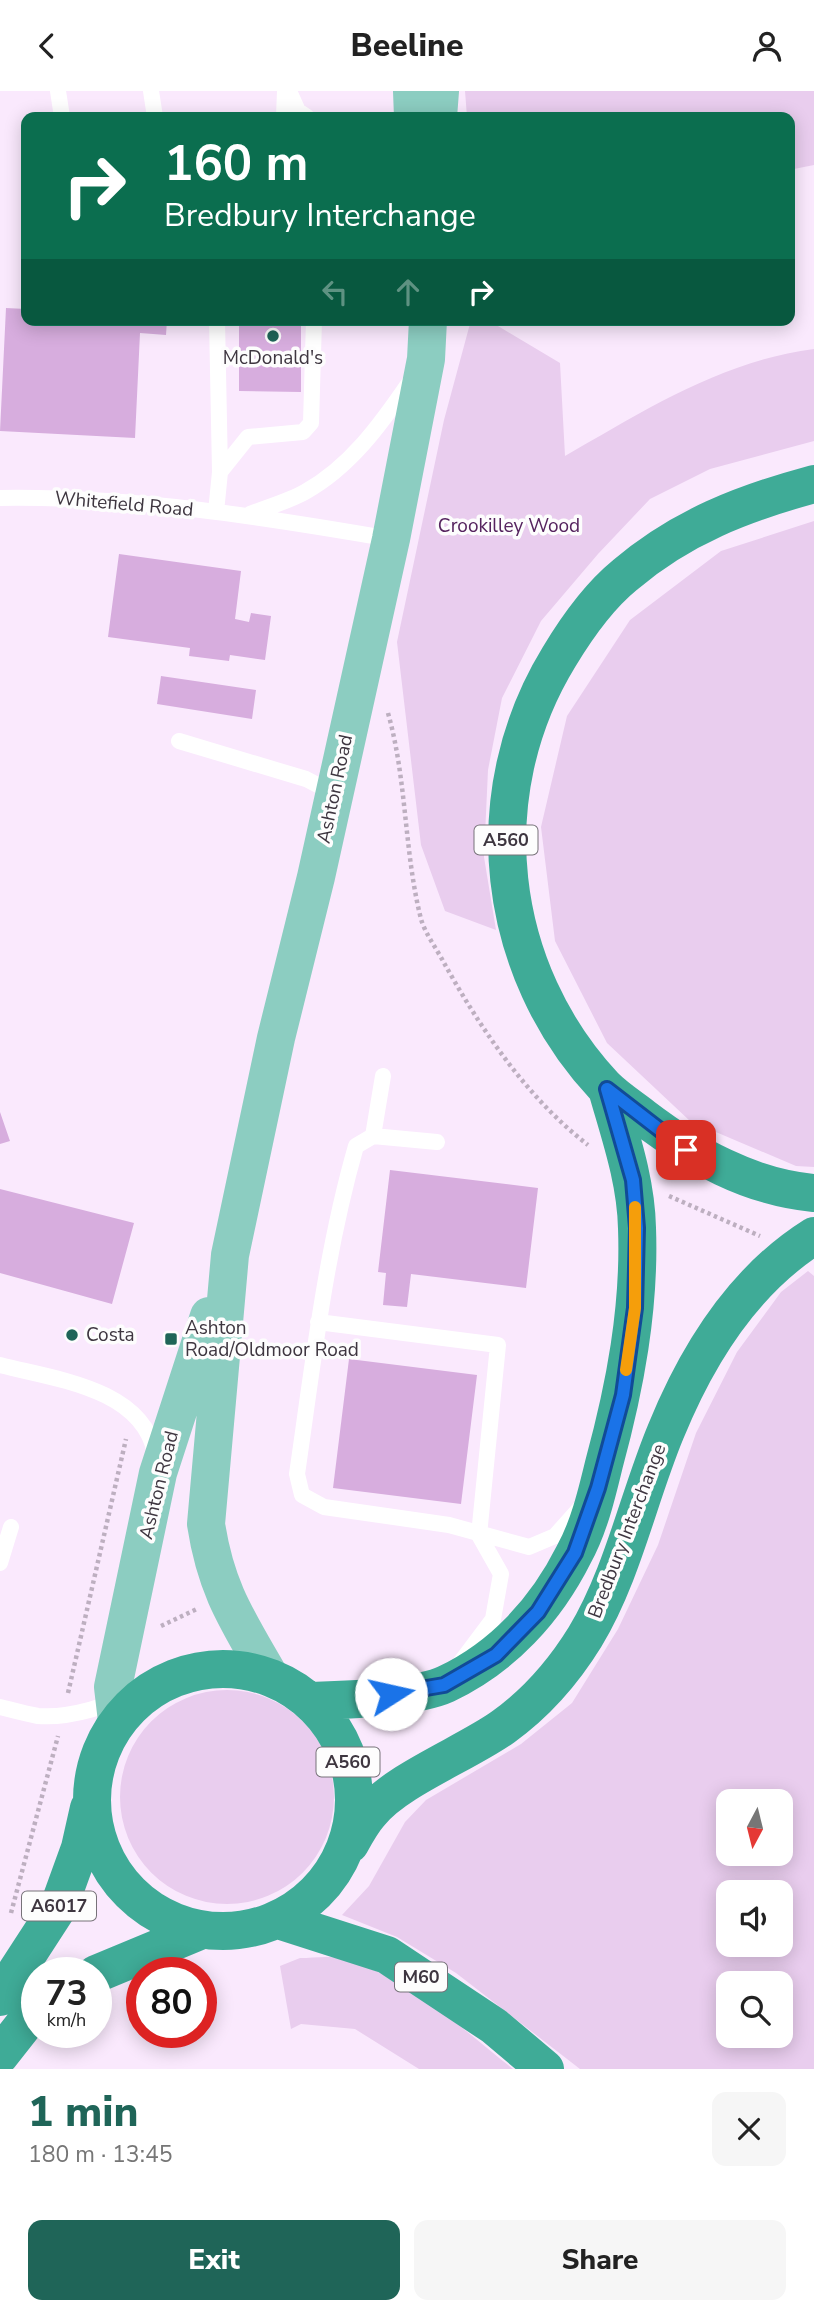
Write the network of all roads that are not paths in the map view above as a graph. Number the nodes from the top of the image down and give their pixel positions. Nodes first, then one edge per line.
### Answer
1 (58, 91) edge
2 (151, 91) edge
3 (287, 91) edge
4 (61, 112) edge
5 (154, 112) edge
6 (285, 112) edge
7 (300, 112) edge
8 (217, 326) edge
9 (314, 326) edge
10 (428, 326) edge
11 (426, 359) junction
12 (220, 472) junction
13 (814, 484) edge
14 (0, 498) edge
15 (216, 512) junction
16 (247, 515) junction
17 (391, 539) junction
18 (179, 741) dead end
19 (335, 794) junction
20 (383, 1076) dead end
21 (607, 1089) junction
22 (373, 1136) junction
23 (437, 1142) dead end
24 (814, 1193) edge
25 (814, 1236) edge
26 (230, 1255) junction
27 (318, 1321) junction
28 (0, 1365) edge
29 (158, 1473) junction
30 (598, 1488) junction
31 (11, 1527) dead end
32 (480, 1535) junction
33 (0, 1563) edge
34 (271, 1677) junction
35 (444, 1685) junction
36 (310, 1701) junction
37 (0, 1707) edge
38 (116, 1711) junction
39 (90, 1802) junction
40 (345, 1851) junction
41 (278, 1920) junction
42 (202, 1930) junction
43 (112, 1967) edge
44 (0, 1997) edge
45 (21, 2028) edge
46 (0, 2055) edge
47 (545, 2069) edge

1 - 4 lane
2 - 5 lane
3 - 6 lane
3 - 7 lane
8 - 12 lane
9 - 12 lane
10 - 11 main road, Ashton Road / A560
11 - 16 lane, Whitefield Road
11 - 17 main road, Ashton Road / A560
12 - 15 lane
13 - 21 highway, A560
14 - 15 lane, Whitefield Road
15 - 16 lane, Whitefield Road
16 - 17 lane, Whitefield Road
17 - 19 main road, Ashton Road / A560
18 - 19 lane
19 - 26 main road, Ashton Road / A560
20 - 22 lane
21 - 24 highway, A560
21 - 30 highway, A560
22 - 23 lane
22 - 27 lane
25 - 40 highway, Bredbury Interchange / A560
26 - 29 main road, Ashton Road / A560
26 - 34 main road, Ashton Road / A560
27 - 32 lane
27 - 32 lane
28 - 29 lane
29 - 38 main road, Ashton Road / A560
30 - 32 lane
30 - 35 highway, A560
31 - 33 lane
32 - 35 lane
34 - 36 highway, Bredbury Interchange / A560
34 - 38 highway, Bredbury Interchange / A560
35 - 36 highway, A560
36 - 40 highway, Bredbury Interchange / A560
37 - 38 lane
38 - 39 highway, Bredbury Interchange / A560
39 - 42 highway, Bredbury Interchange / A560
39 - 44 highway, A6017
40 - 41 highway, Bredbury Interchange / A560
41 - 42 highway, Bredbury Interchange / A560
41 - 47 highway, M60
42 - 43 highway
45 - 46 highway

